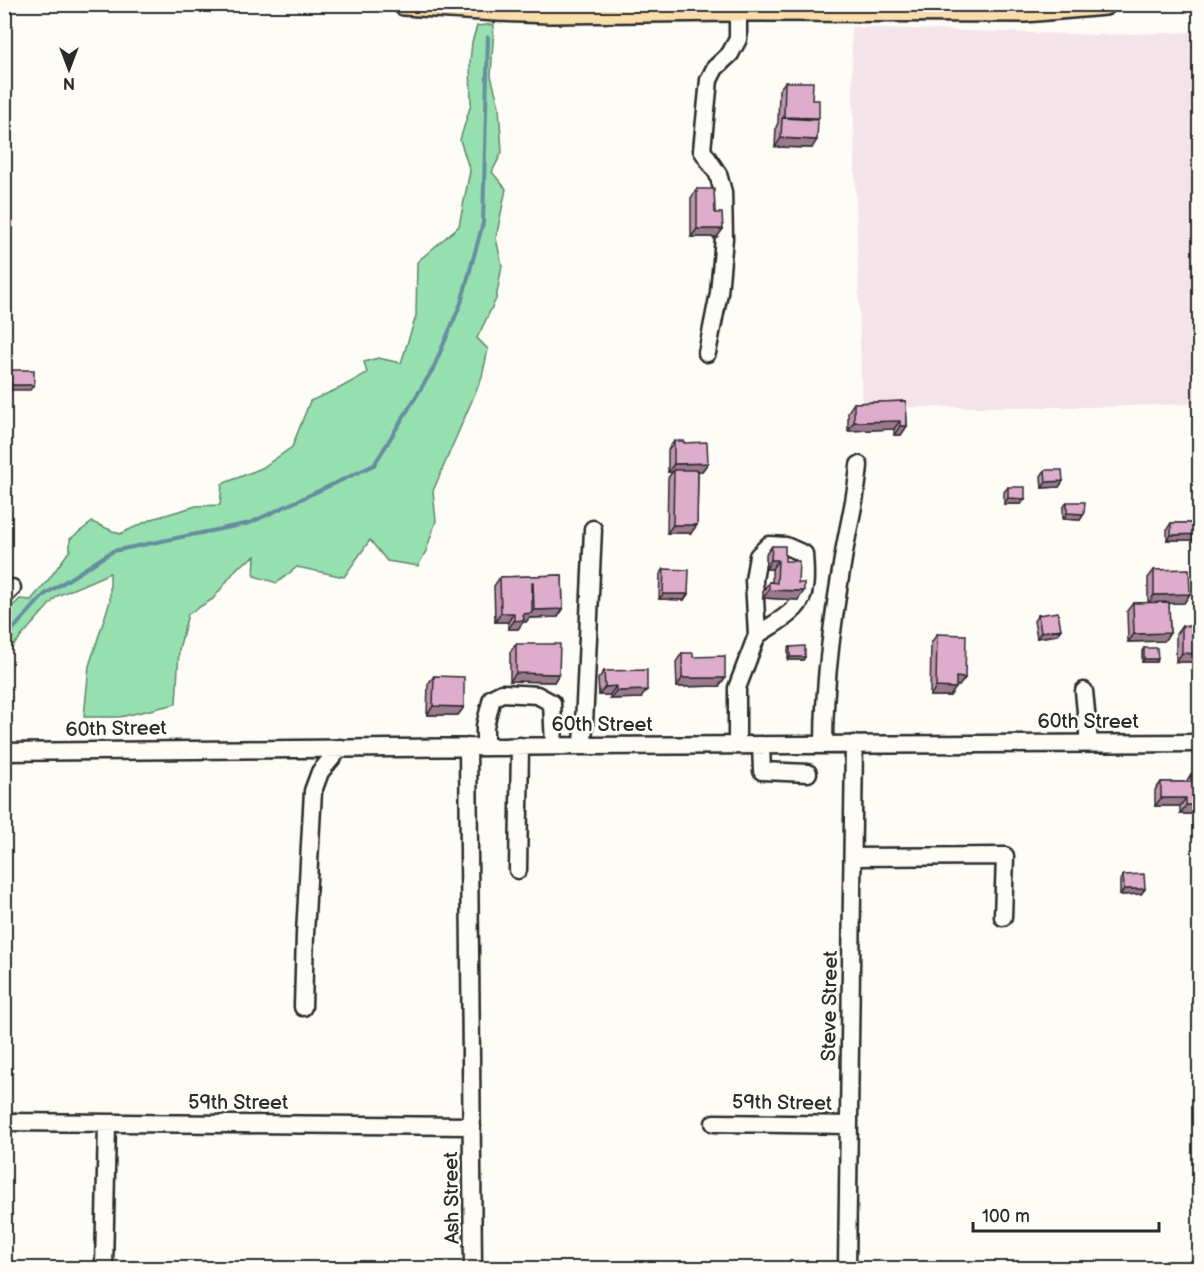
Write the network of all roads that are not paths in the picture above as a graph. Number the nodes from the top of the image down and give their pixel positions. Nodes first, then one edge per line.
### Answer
1 (404, 4) edge
2 (1105, 4) edge
3 (787, 7) edge
4 (866, 8) edge
5 (738, 10) junction
6 (707, 353) dead end
7 (859, 465) dead end
8 (592, 529) dead end
9 (757, 635) junction
10 (1084, 691) dead end
11 (1089, 743) junction
12 (1200, 743) edge
13 (824, 744) junction
14 (854, 744) junction
15 (737, 745) junction
16 (761, 745) junction
17 (520, 746) junction
18 (554, 746) junction
19 (583, 746) junction
20 (468, 747) junction
21 (485, 747) junction
22 (340, 748) junction
23 (4, 752) edge
24 (808, 773) dead end
25 (853, 857) junction
26 (518, 870) dead end
27 (1003, 917) dead end
28 (303, 1007) dead end
29 (4, 1122) edge
30 (108, 1123) junction
31 (714, 1123) dead end
32 (849, 1125) junction
33 (472, 1126) junction
34 (105, 1269) edge
35 (473, 1269) edge
36 (847, 1269) edge

1 - 5 main road
2 - 4 main road
3 - 4 main road
3 - 5 main road
5 - 6 street
7 - 13 street
8 - 19 street
9 - 9 street
9 - 15 street
10 - 11 street
11 - 12 street, 60th Street
11 - 14 street, 60th Street
13 - 14 street, 60th Street
13 - 16 street, 60th Street
14 - 25 street, Steve Street
15 - 16 street, 60th Street
15 - 19 street, 60th Street
16 - 24 street
17 - 18 street, 60th Street
17 - 21 street, 60th Street
17 - 26 street
18 - 19 street, 60th Street
18 - 21 street
20 - 21 street, 60th Street
20 - 22 street, 60th Street
20 - 33 street, Ash Street
22 - 23 street, 60th Street
22 - 28 street
25 - 27 street
25 - 32 street, Steve Street
29 - 30 street, 59th Street
30 - 33 street, 59th Street
30 - 34 street
31 - 32 street, 59th Street
32 - 36 street, Steve Street
33 - 35 street, Ash Street

